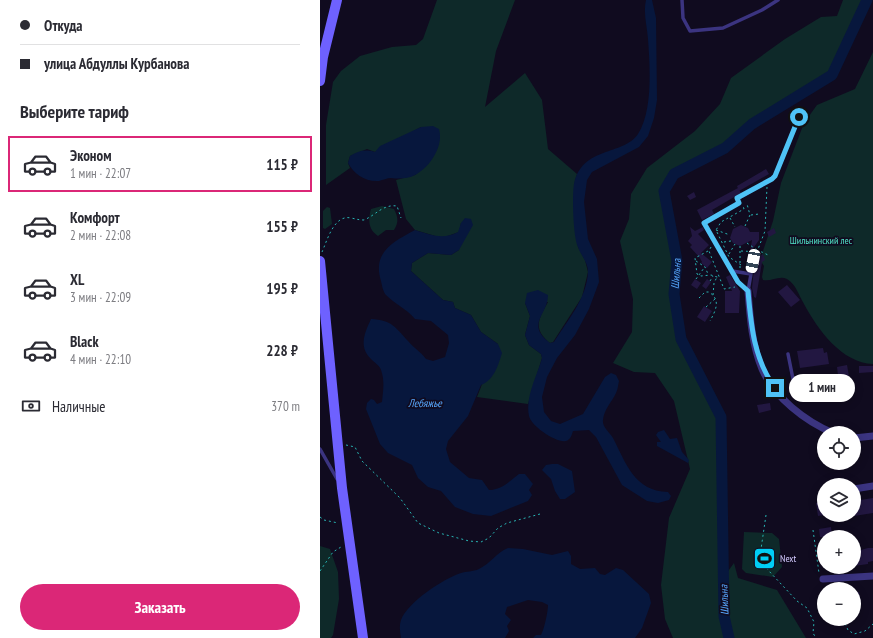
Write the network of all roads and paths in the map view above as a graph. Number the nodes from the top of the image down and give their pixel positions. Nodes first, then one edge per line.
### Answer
1 (337, 0) edge
2 (682, 0) edge
3 (778, 0) edge
4 (320, 81) edge
5 (799, 117) dead end
6 (765, 183) junction
7 (739, 203) junction
8 (747, 204) dead end
9 (748, 207) junction
10 (744, 209) junction
11 (759, 214) dead end
12 (750, 215) junction
13 (730, 217) junction
14 (401, 218) dead end
15 (745, 226) dead end
16 (735, 227) dead end
17 (716, 230) junction
18 (764, 234) junction
19 (730, 235) dead end
20 (767, 235) dead end
21 (715, 241) junction
22 (731, 241) dead end
23 (723, 242) junction
24 (735, 244) dead end
25 (747, 244) dead end
26 (740, 246) dead end
27 (752, 247) junction
28 (757, 250) junction
29 (709, 251) junction
30 (741, 251) junction
31 (752, 252) junction
32 (756, 253) junction
33 (729, 254) junction
34 (770, 256) dead end
35 (320, 260) edge
36 (696, 260) junction
37 (700, 260) dead end
38 (753, 261) joint
39 (699, 262) junction
40 (741, 265) junction
41 (704, 266) junction
42 (702, 271) junction
43 (732, 271) junction
44 (740, 272) junction
45 (751, 274) junction
46 (699, 275) junction
47 (709, 275) junction
48 (703, 276) junction
49 (713, 276) junction
50 (717, 277) junction
51 (720, 278) junction
52 (696, 279) dead end
53 (710, 281) dead end
54 (740, 285) junction
55 (748, 291) junction
56 (713, 295) junction
57 (699, 298) dead end
58 (715, 298) junction
59 (706, 307) dead end
60 (710, 321) dead end
61 (788, 354) dead end
62 (794, 384) dead end
63 (821, 426) edge
64 (873, 436) edge
65 (861, 437) edge
66 (337, 445) junction
67 (321, 448) edge
68 (873, 486) edge
69 (342, 488) junction
70 (861, 488) edge
71 (540, 514) dead end
72 (766, 515) dead end
73 (320, 517) edge
74 (347, 523) junction
75 (813, 530) dead end
76 (349, 542) junction
77 (320, 571) edge
78 (873, 576) edge
79 (823, 579) joint
80 (873, 624) edge
81 (846, 626) edge
82 (363, 638) edge
83 (816, 638) edge

1 - 4 street
2 - 3 lane
5 - 6 lane
6 - 7 lane
6 - 18 path
7 - 10 path
7 - 21 lane
8 - 9 path
9 - 10 path
9 - 12 path
10 - 13 path
11 - 12 path
12 - 15 path
13 - 16 path
13 - 17 path
14 - 35 path
17 - 19 path
17 - 23 path
18 - 20 path
18 - 28 path
21 - 29 path
21 - 43 lane
22 - 23 path
23 - 33 path
24 - 33 path
25 - 27 path
26 - 30 path
27 - 28 path
27 - 31 path
28 - 32 path
29 - 36 path
29 - 51 path
30 - 31 path
30 - 40 path
31 - 32 path
32 - 34 path
32 - 38 path
33 - 40 path
35 - 66 street
36 - 39 path
36 - 46 path
37 - 39 path
38 - 45 lane
39 - 41 path
40 - 44 path
41 - 42 path
41 - 47 path
42 - 46 path
42 - 48 path
43 - 44 lane
43 - 54 lane
44 - 45 lane
45 - 55 lane
46 - 48 path
46 - 52 path
47 - 48 path
47 - 49 path
49 - 50 path
49 - 53 path
50 - 51 path
50 - 56 path
51 - 54 path
54 - 55 lane
55 - 63 street
56 - 57 path
56 - 58 path
58 - 59 path
58 - 60 path
61 - 62 lane
64 - 65 street
66 - 69 street
66 - 71 path
67 - 69 lane
68 - 70 street
69 - 74 street
72 - 83 path
73 - 74 path
74 - 76 street
75 - 79 path
76 - 77 path
76 - 82 street
78 - 79 street
80 - 81 path

